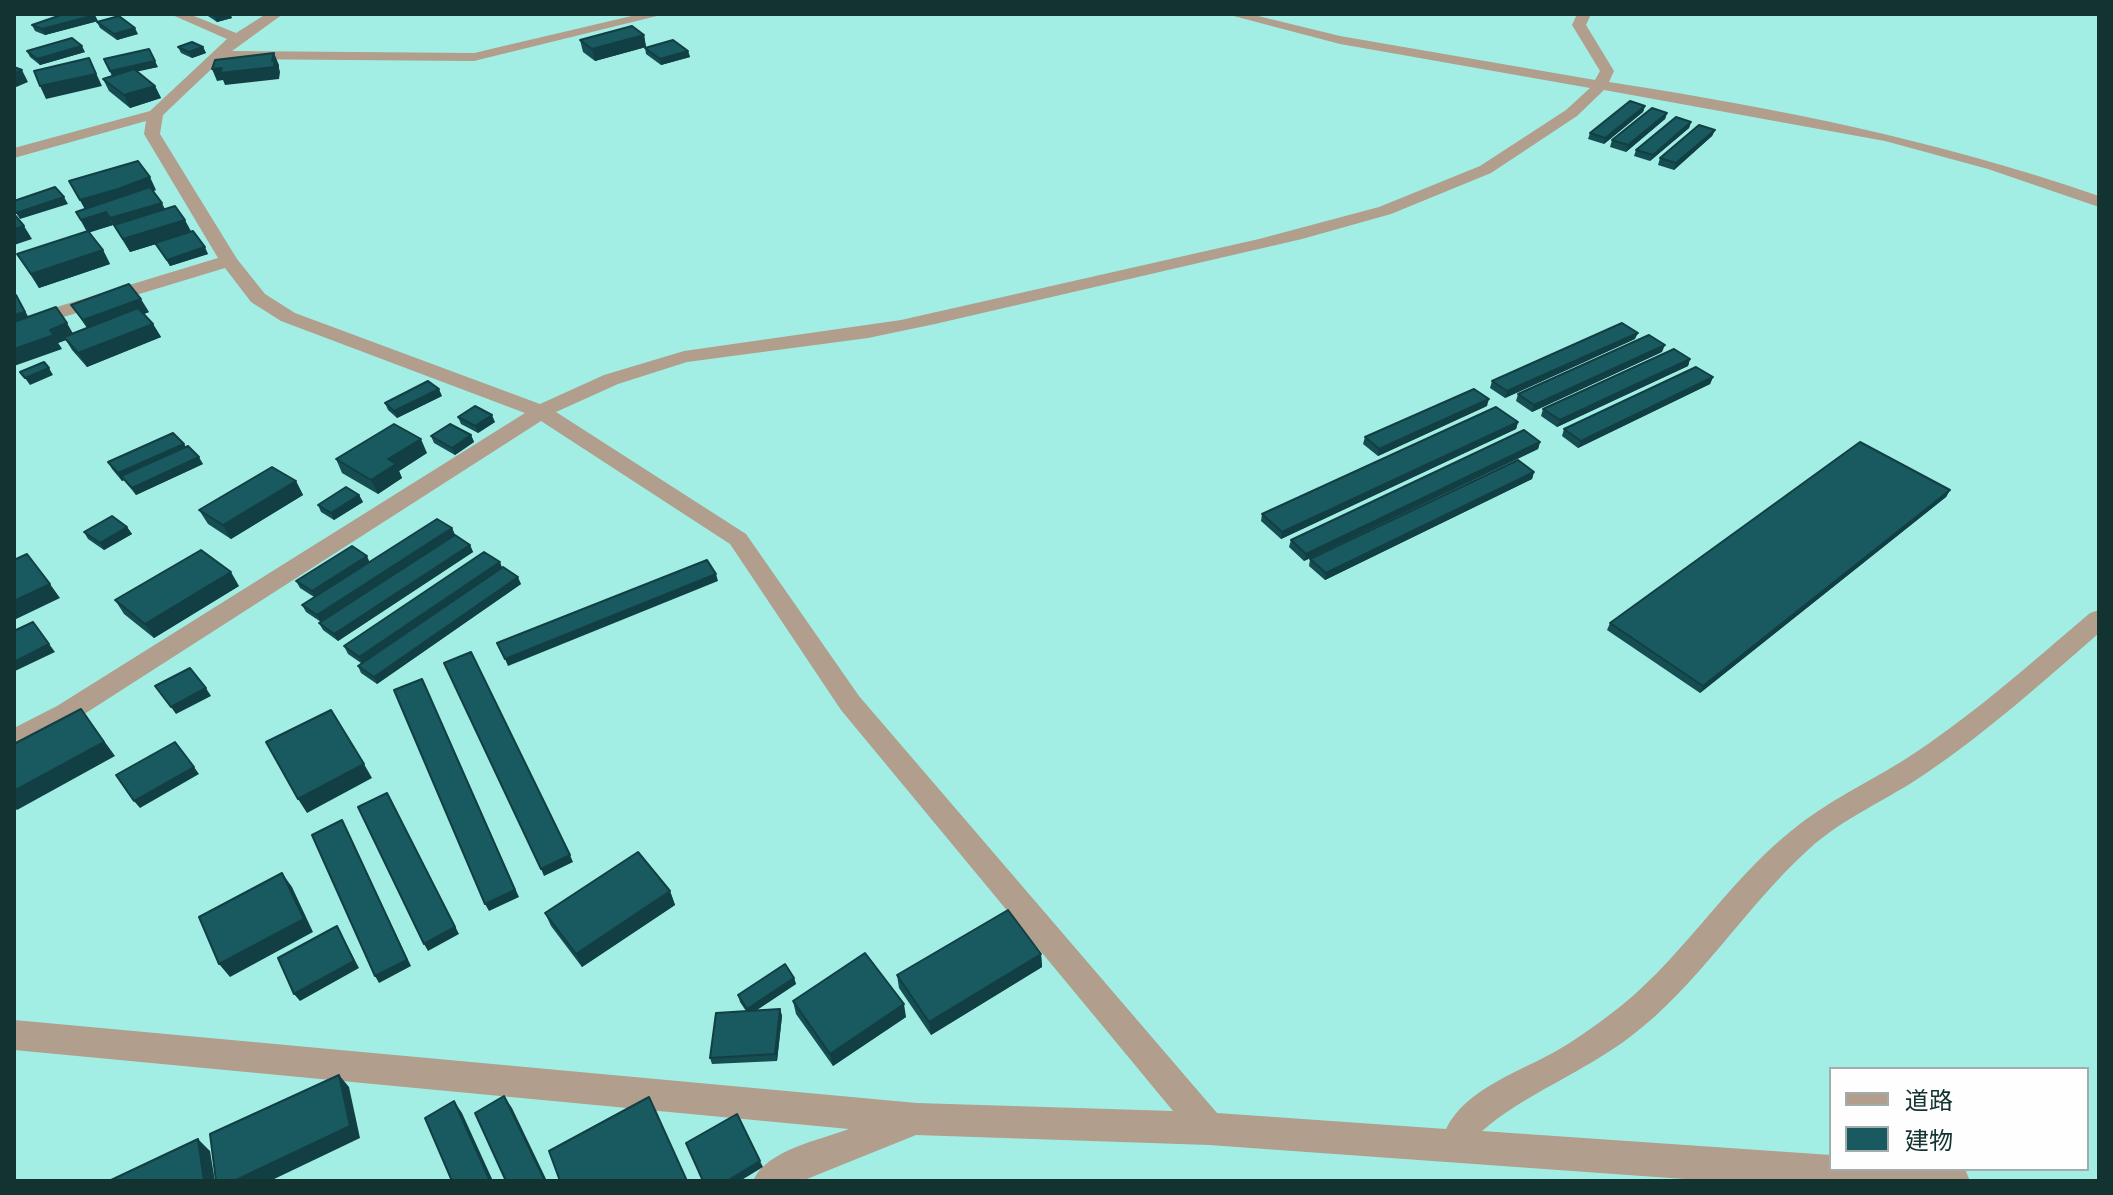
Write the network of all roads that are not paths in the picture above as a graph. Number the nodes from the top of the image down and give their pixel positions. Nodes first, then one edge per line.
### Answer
1 (177, 14) edge
2 (276, 14) edge
3 (658, 14) edge
4 (1233, 14) edge
5 (1584, 14) edge
6 (237, 38) junction
7 (219, 55) junction
8 (1601, 86) junction
9 (155, 114) junction
10 (14, 153) edge
11 (2099, 202) edge
12 (229, 261) junction
13 (14, 326) edge
14 (541, 412) junction
15 (2099, 619) edge
16 (14, 740) edge
17 (14, 1035) edge
18 (917, 1119) junction
19 (1209, 1129) junction
20 (1455, 1146) junction
21 (770, 1181) edge
22 (1953, 1181) edge

1 - 6 street
2 - 6 street
3 - 7 street
4 - 8 street
5 - 8 street
6 - 7 street
7 - 9 street
8 - 11 street
8 - 14 street
9 - 10 street
9 - 12 street
12 - 13 street
12 - 14 street
14 - 16 street
14 - 19 street
15 - 20 street
17 - 18 street
18 - 19 street
18 - 21 street
19 - 20 street
20 - 22 street

